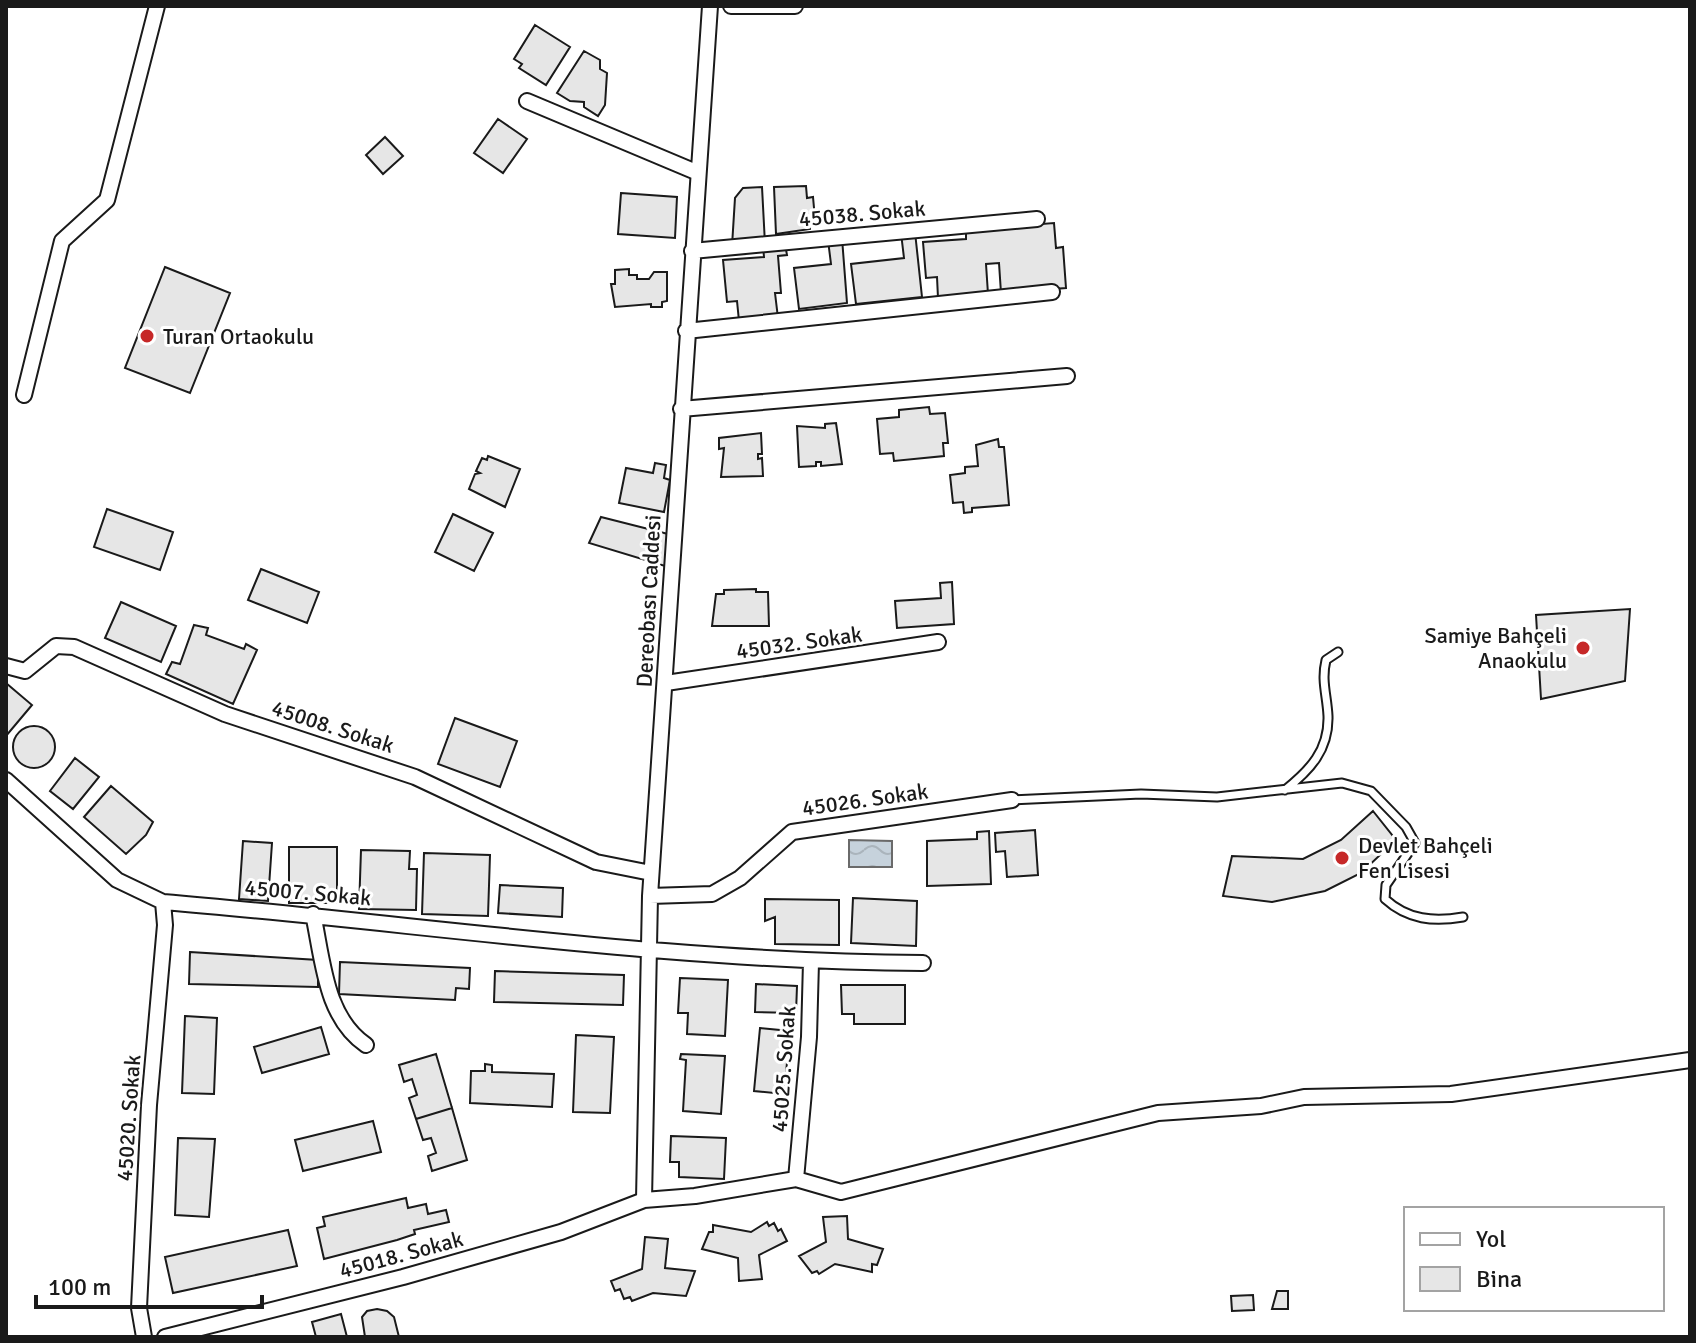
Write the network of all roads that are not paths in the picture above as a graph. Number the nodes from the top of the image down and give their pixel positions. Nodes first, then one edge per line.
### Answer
1 (157, 6) edge
2 (710, 6) edge
3 (731, 6) edge
4 (795, 6) edge
5 (527, 101) dead end
6 (696, 172) junction
7 (1037, 219) dead end
8 (692, 251) junction
9 (1052, 292) dead end
10 (686, 331) junction
11 (1067, 376) dead end
12 (24, 395) dead end
13 (681, 409) junction
14 (938, 642) dead end
15 (1338, 652) dead end
16 (6, 666) edge
17 (666, 683) junction
18 (6, 780) edge
19 (1284, 791) junction
20 (1012, 800) joint
21 (651, 873) junction
22 (650, 896) junction
23 (163, 902) junction
24 (313, 914) junction
25 (1463, 917) dead end
26 (648, 949) junction
27 (811, 962) junction
28 (923, 963) dead end
29 (366, 1045) dead end
30 (1690, 1060) edge
31 (796, 1179) junction
32 (644, 1200) junction
33 (144, 1337) edge
34 (165, 1337) edge

1 - 12 street
2 - 6 street, Dereobası Caddesi
3 - 4 street
5 - 6 street
6 - 8 street, Dereobası Caddesi
7 - 8 street, 45038. Sokak
8 - 10 street, Dereobası Caddesi
9 - 10 street
10 - 13 street, Dereobası Caddesi
11 - 13 street
13 - 17 street, Dereobası Caddesi
14 - 17 street, 45032. Sokak
15 - 19 lane
16 - 21 street, 45008. Sokak
17 - 21 street, Dereobası Caddesi
18 - 23 street, 45007. Sokak
19 - 20 lane
19 - 25 lane
20 - 22 street, 45026. Sokak
21 - 22 street, Dereobası Caddesi
22 - 26 street, Dereobası Caddesi
23 - 24 street, 45007. Sokak
23 - 33 street, 45020. Sokak
24 - 26 street, 45007. Sokak
24 - 29 street
26 - 27 street
26 - 32 street, Dereobası Caddesi
27 - 28 street
27 - 31 street, 45025. Sokak
30 - 31 street
31 - 32 street, 45018. Sokak
32 - 34 street, 45018. Sokak

